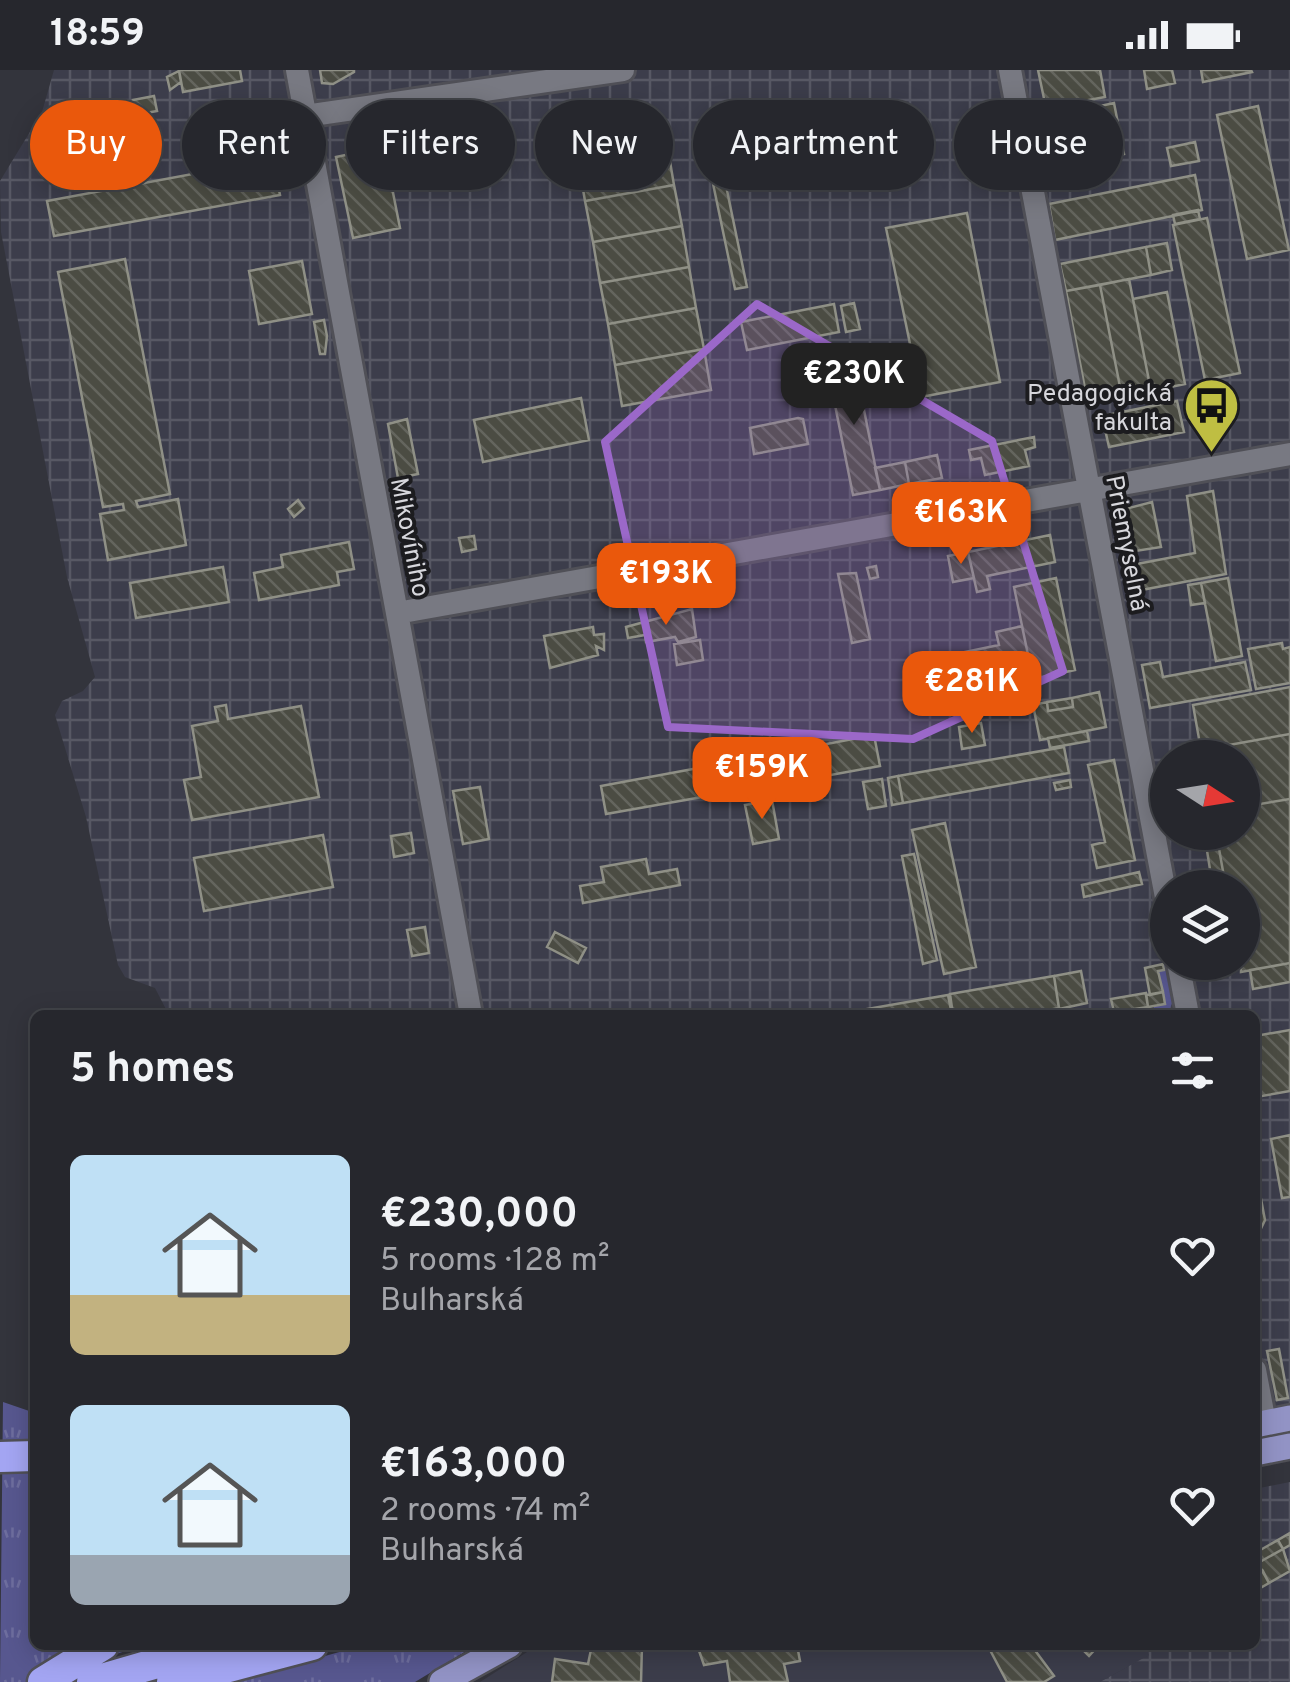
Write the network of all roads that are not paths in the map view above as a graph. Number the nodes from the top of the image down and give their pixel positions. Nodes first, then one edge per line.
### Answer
1 (296, 70) edge
2 (623, 70) edge
3 (1010, 70) edge
4 (301, 100) edge
5 (326, 113) edge
6 (318, 190) edge
7 (1290, 454) edge
8 (1090, 490) junction
9 (397, 612) junction
10 (1161, 870) edge
11 (1181, 980) edge
12 (469, 1010) edge
13 (1187, 1010) edge
14 (1260, 1387) edge
15 (1270, 1422) edge
16 (1290, 1434) edge
17 (1290, 1446) edge
18 (1260, 1452) edge
19 (0, 1456) edge
20 (30, 1456) edge
21 (95, 1650) edge
22 (202, 1650) edge
23 (293, 1650) edge
24 (500, 1650) edge
25 (43, 1682) edge
26 (92, 1682) edge
27 (172, 1682) edge
28 (442, 1682) edge

1 - 4 street, Mikovíniho
2 - 5 street
3 - 8 street, Priemyselná
6 - 9 street, Mikovíniho
7 - 8 street
8 - 9 street
8 - 10 street, Priemyselná
9 - 12 street, Mikovíniho
11 - 13 street
14 - 15 street
15 - 16 main road
17 - 18 main road
19 - 20 highway
21 - 25 highway
22 - 26 highway
23 - 27 highway
24 - 28 main road

